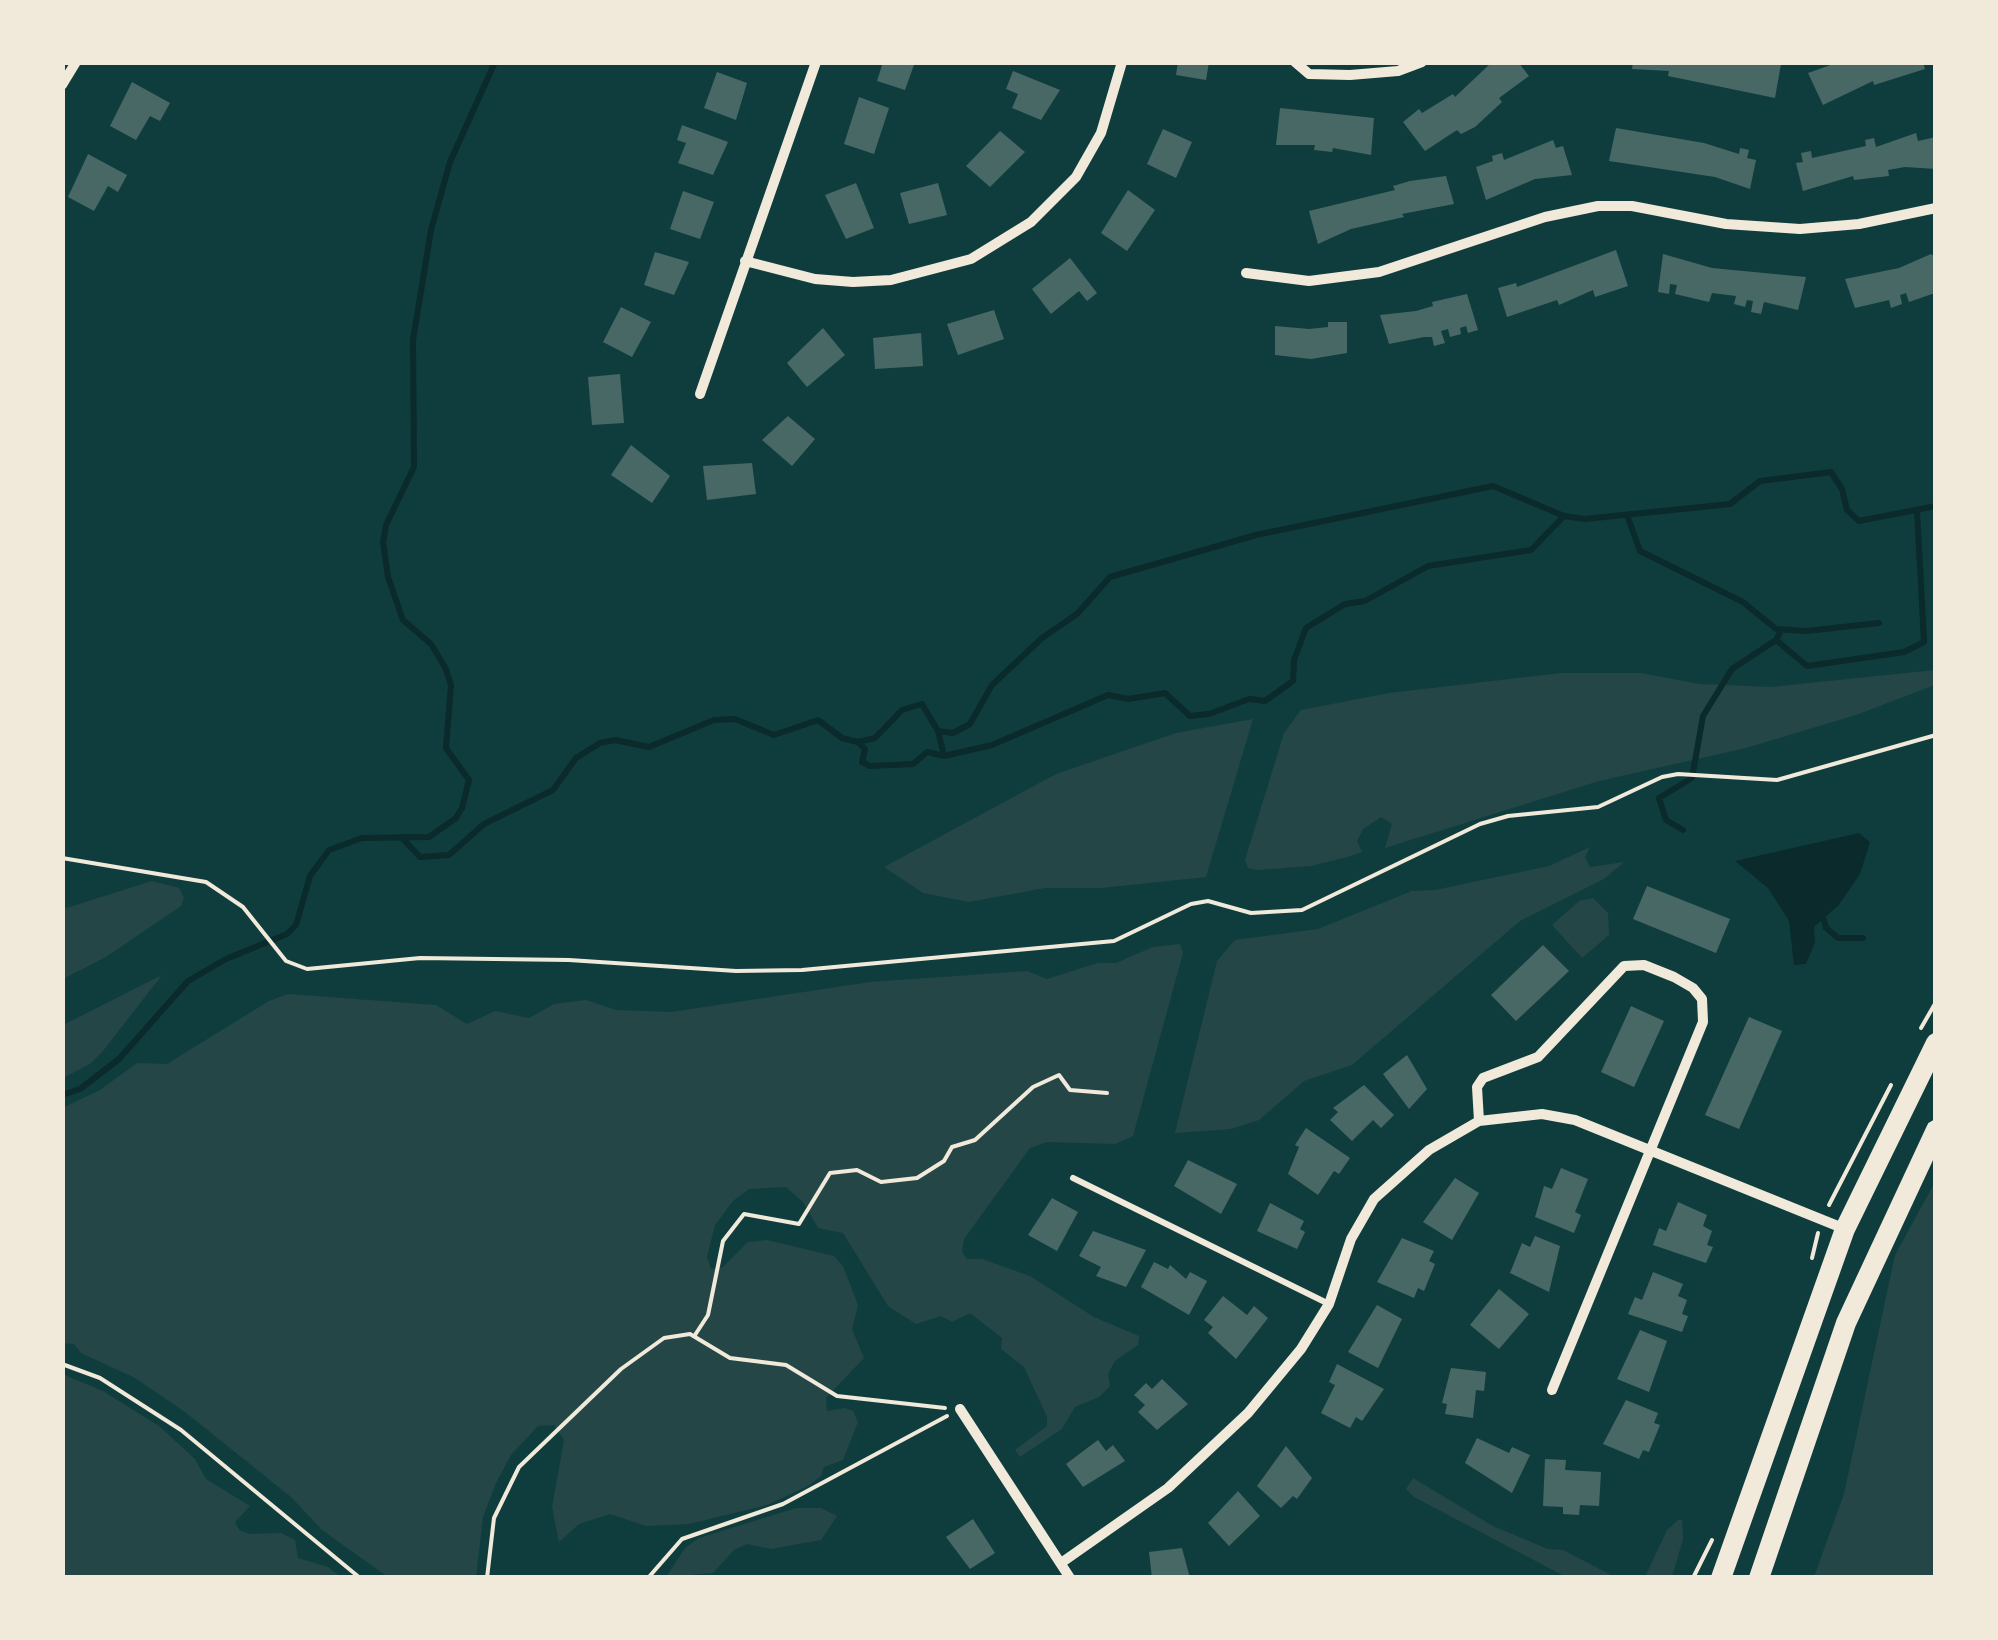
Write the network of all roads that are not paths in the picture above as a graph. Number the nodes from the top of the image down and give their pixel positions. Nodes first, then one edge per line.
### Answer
1 (76, 62) edge
2 (816, 62) edge
3 (1122, 62) edge
4 (1296, 62) edge
5 (1422, 62) edge
6 (1394, 67) edge
7 (62, 85) edge
8 (1936, 208) edge
9 (745, 261) junction
10 (1246, 273) dead end
11 (700, 394) dead end
12 (1927, 1039) edge
13 (1478, 1121) junction
14 (1936, 1130) edge
15 (1649, 1148) junction
16 (1073, 1178) dead end
17 (1845, 1229) junction
18 (1330, 1304) junction
19 (1552, 1390) dead end
20 (960, 1409) road end
21 (1061, 1564) junction
22 (1070, 1578) edge
23 (1721, 1578) edge
24 (1759, 1578) edge

1 - 7 street
2 - 9 street
3 - 9 street
4 - 6 street
5 - 6 street
8 - 10 street
9 - 11 street
12 - 17 main road
13 - 15 street
13 - 15 street
13 - 18 street
14 - 24 main road
15 - 17 street
15 - 19 street
16 - 18 lane
17 - 23 main road
18 - 21 street
20 - 21 street
21 - 22 street

